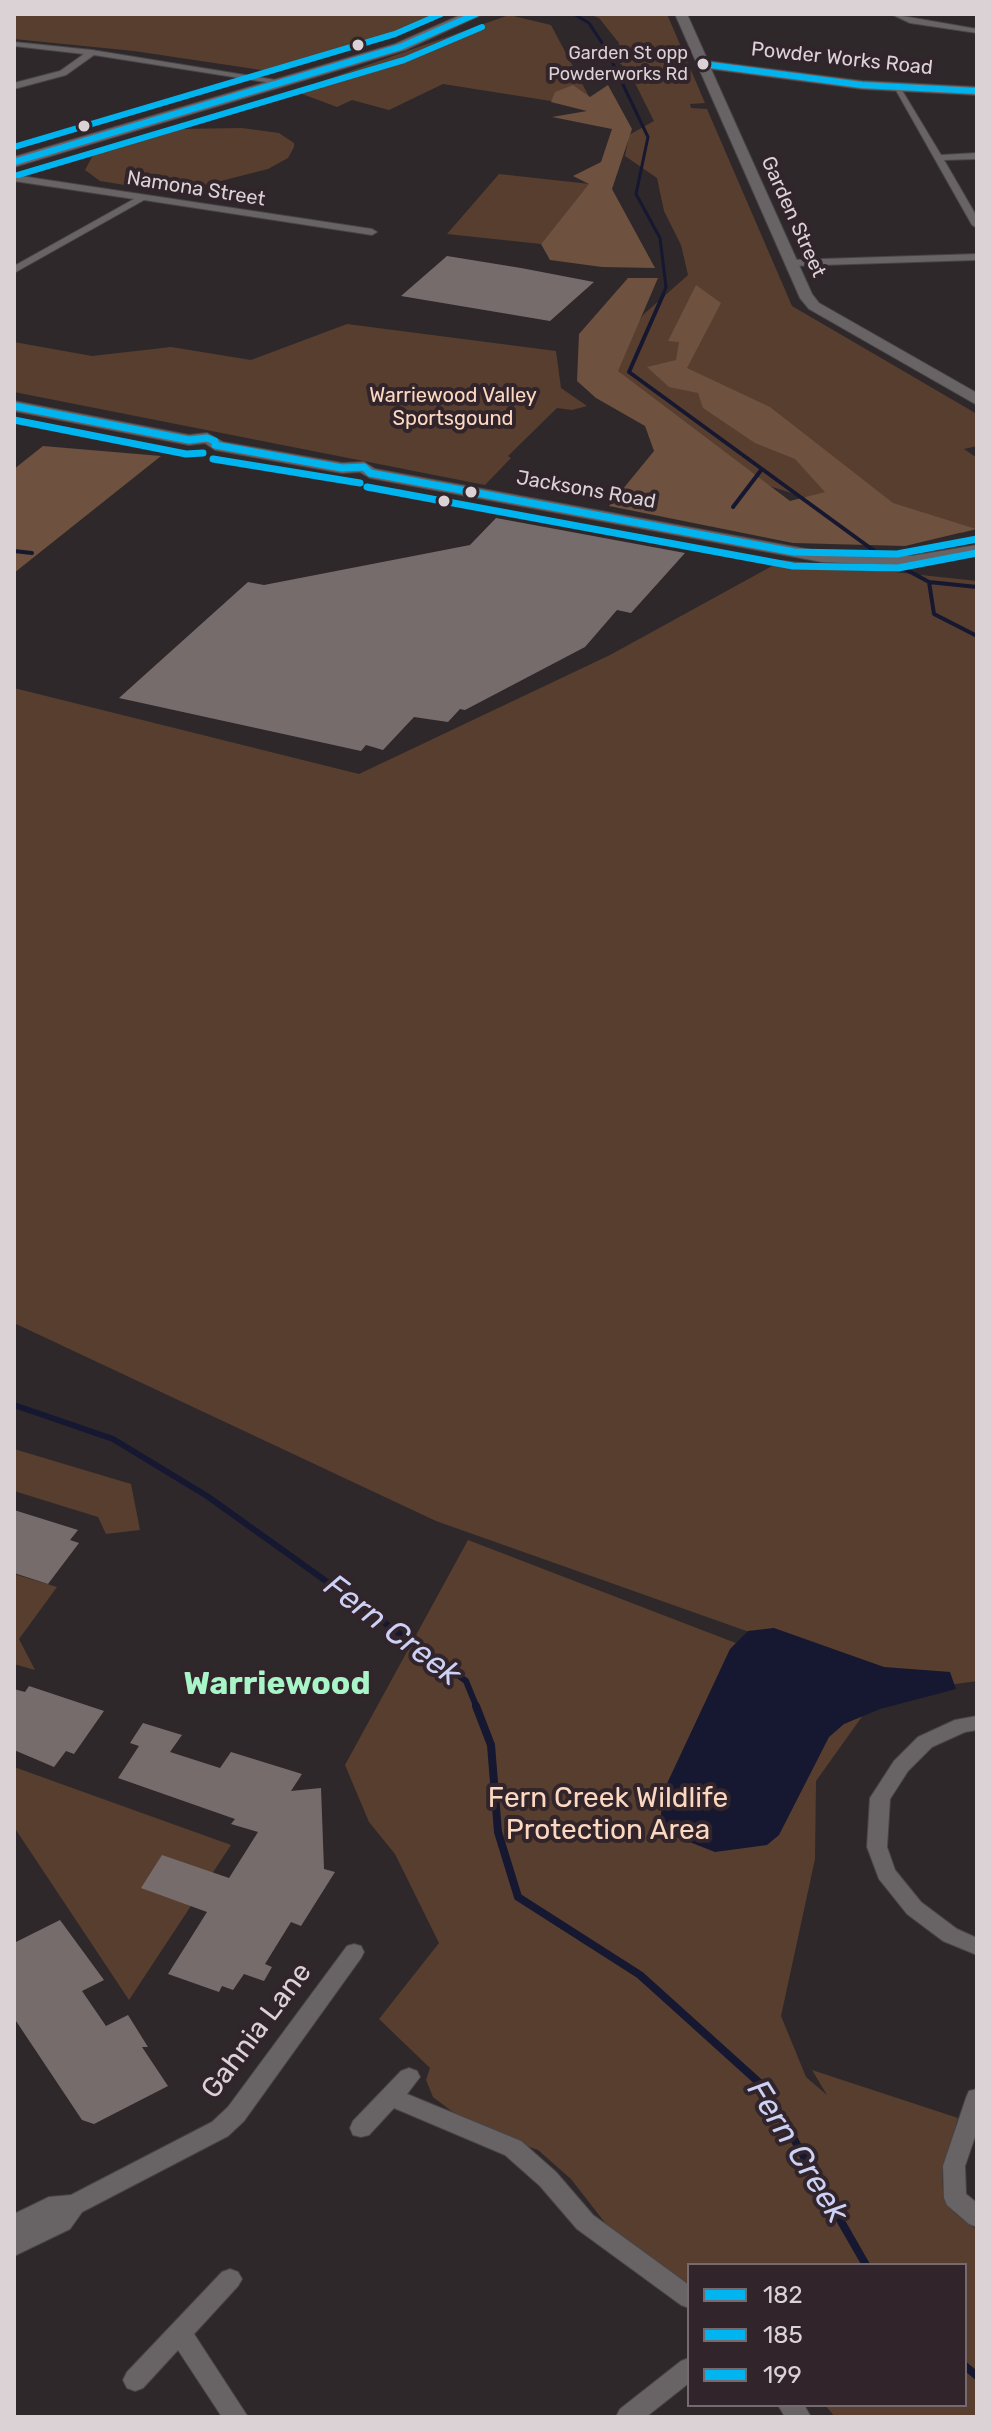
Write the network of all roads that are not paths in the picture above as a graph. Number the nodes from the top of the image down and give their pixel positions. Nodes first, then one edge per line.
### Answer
1 (463, 14) edge
2 (476, 14) edge
3 (681, 14) edge
4 (895, 14) edge
5 (977, 31) edge
6 (14, 44) edge
7 (92, 52) junction
8 (703, 64) junction
9 (278, 80) junction
10 (14, 86) edge
11 (896, 87) junction
12 (977, 91) edge
13 (14, 155) edge
14 (977, 156) edge
15 (939, 158) junction
16 (14, 162) edge
17 (14, 178) edge
18 (142, 198) junction
19 (977, 225) edge
20 (372, 232) dead end
21 (977, 257) edge
22 (791, 263) junction
23 (14, 270) edge
24 (977, 400) edge
25 (14, 406) edge
26 (977, 539) edge
27 (977, 550) edge
28 (904, 557) junction
29 (977, 1723) edge
30 (977, 1947) edge
31 (354, 1952) dead end
32 (409, 2077) dead end
33 (393, 2098) junction
34 (977, 2098) edge
35 (361, 2128) dead end
36 (74, 2205) junction
37 (977, 2217) edge
38 (14, 2225) edge
39 (14, 2246) edge
40 (230, 2279) dead end
41 (687, 2297) edge
42 (180, 2333) junction
43 (687, 2371) edge
44 (135, 2380) dead end
45 (236, 2417) edge
46 (628, 2417) edge

1 - 9 highway
2 - 9 highway
3 - 8 street, Garden Street
4 - 5 street
6 - 7 street
7 - 9 street
7 - 10 street
8 - 11 street, Powder Works Road
8 - 22 street, Garden Street
9 - 13 highway
9 - 16 highway
11 - 12 street, Powder Works Road
11 - 15 street
14 - 15 street
15 - 19 street
17 - 18 street, Namona Street
18 - 20 street, Namona Street
18 - 23 street
21 - 22 street
22 - 24 street, Garden Street
25 - 28 street, Jacksons Road
26 - 28 street, Jacksons Road
27 - 28 street, Jacksons Road
29 - 30 street
31 - 36 street, Gahnia Lane
32 - 33 street
33 - 35 street
33 - 41 street
34 - 37 street
36 - 38 street, Gahnia Lane
36 - 39 street, Gahnia Lane
40 - 42 street
42 - 44 street
42 - 45 street
43 - 46 street

